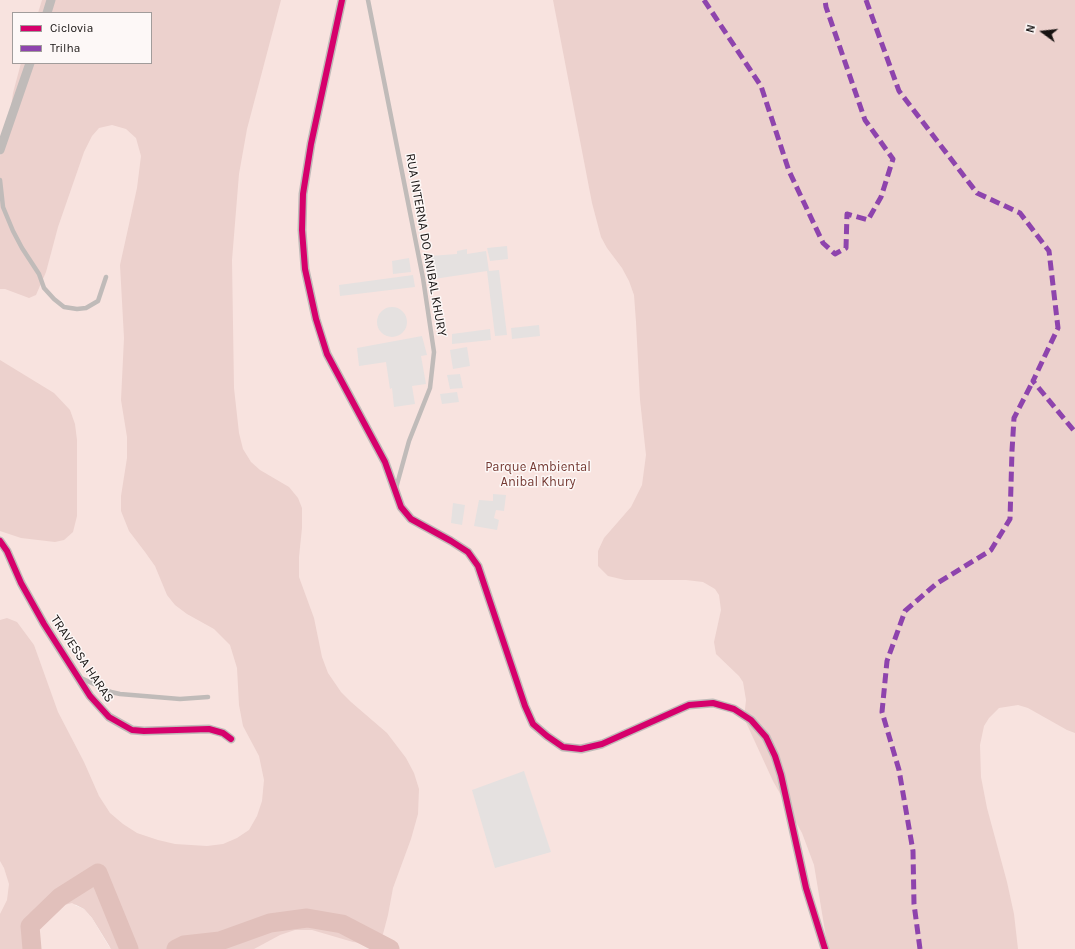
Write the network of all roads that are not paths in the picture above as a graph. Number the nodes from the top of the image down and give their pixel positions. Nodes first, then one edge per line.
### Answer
1 (51, 0) edge
2 (342, 0) edge
3 (368, 0) edge
4 (47, 12) edge
5 (30, 64) edge
6 (0, 150) edge
7 (0, 180) edge
8 (106, 277) dead end
9 (395, 490) junction
10 (0, 541) edge
11 (79, 678) junction
12 (208, 696) dead end
13 (231, 739) dead end
14 (825, 949) edge

1 - 4 street
2 - 9 street
3 - 9 lane, RUA INTERNA DO ANIBAL KHURY
5 - 6 street
7 - 8 lane
9 - 14 street
10 - 11 street, TRAVESSA HARAS
11 - 12 lane
11 - 13 street, TRAVESSA HARAS

